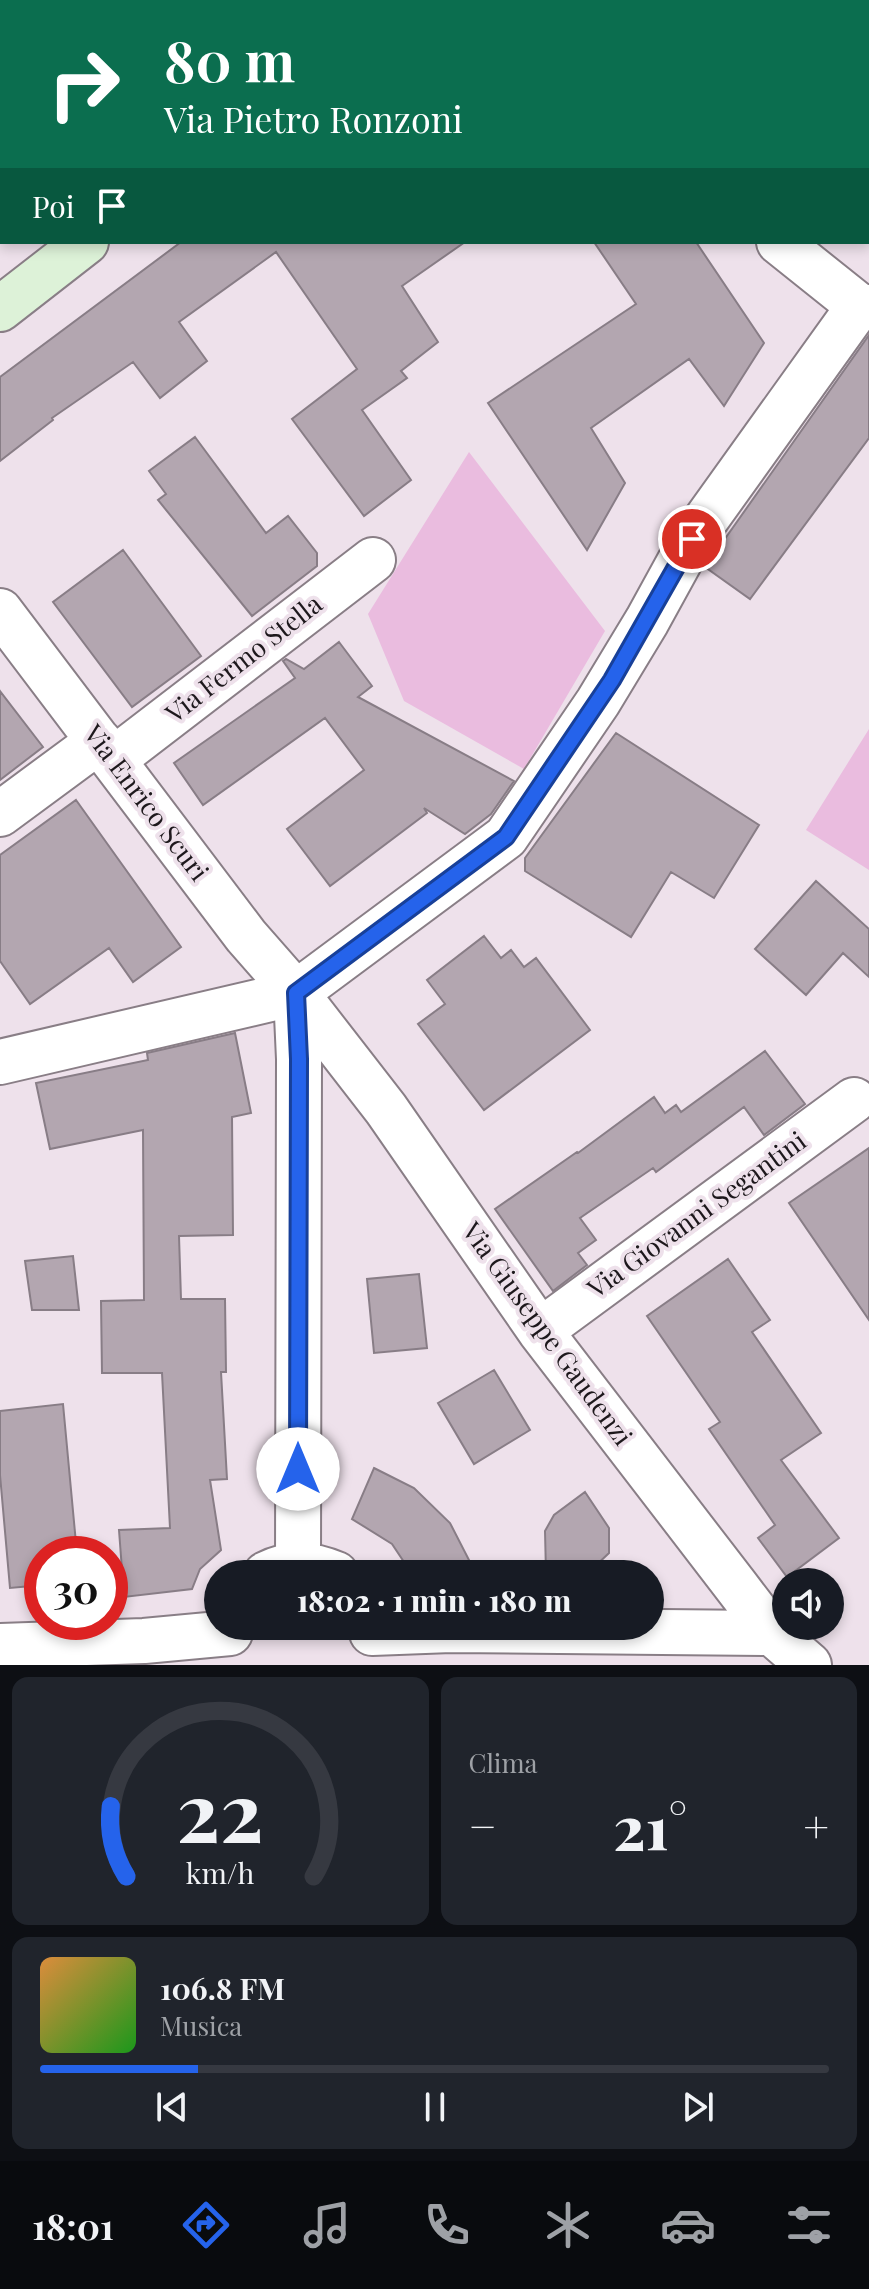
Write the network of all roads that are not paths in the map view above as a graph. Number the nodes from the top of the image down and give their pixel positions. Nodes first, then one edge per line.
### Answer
1 (83, 244) edge
2 (782, 244) edge
3 (864, 307) edge
4 (0, 309) edge
5 (373, 560) dead end
6 (0, 611) edge
7 (107, 750) junction
8 (0, 814) edge
9 (296, 993) junction
10 (0, 1062) edge
11 (854, 1100) dead end
12 (540, 1331) junction
13 (300, 1560) edge
14 (233, 1641) edge
15 (369, 1641) edge
16 (0, 1646) edge
17 (789, 1654) edge

1 - 4 street
2 - 3 street
3 - 9 street
5 - 7 street, Via Fermo Stella
6 - 7 street, Via Enrico Scuri
7 - 8 street, Via Fermo Stella
7 - 9 street, Via Enrico Scuri
9 - 10 street
9 - 12 street, Via Giuseppe Gaudenzi
9 - 13 street
11 - 12 street, Via Giovanni Segantini
12 - 17 street, Via Giuseppe Gaudenzi
14 - 16 street
15 - 17 street

